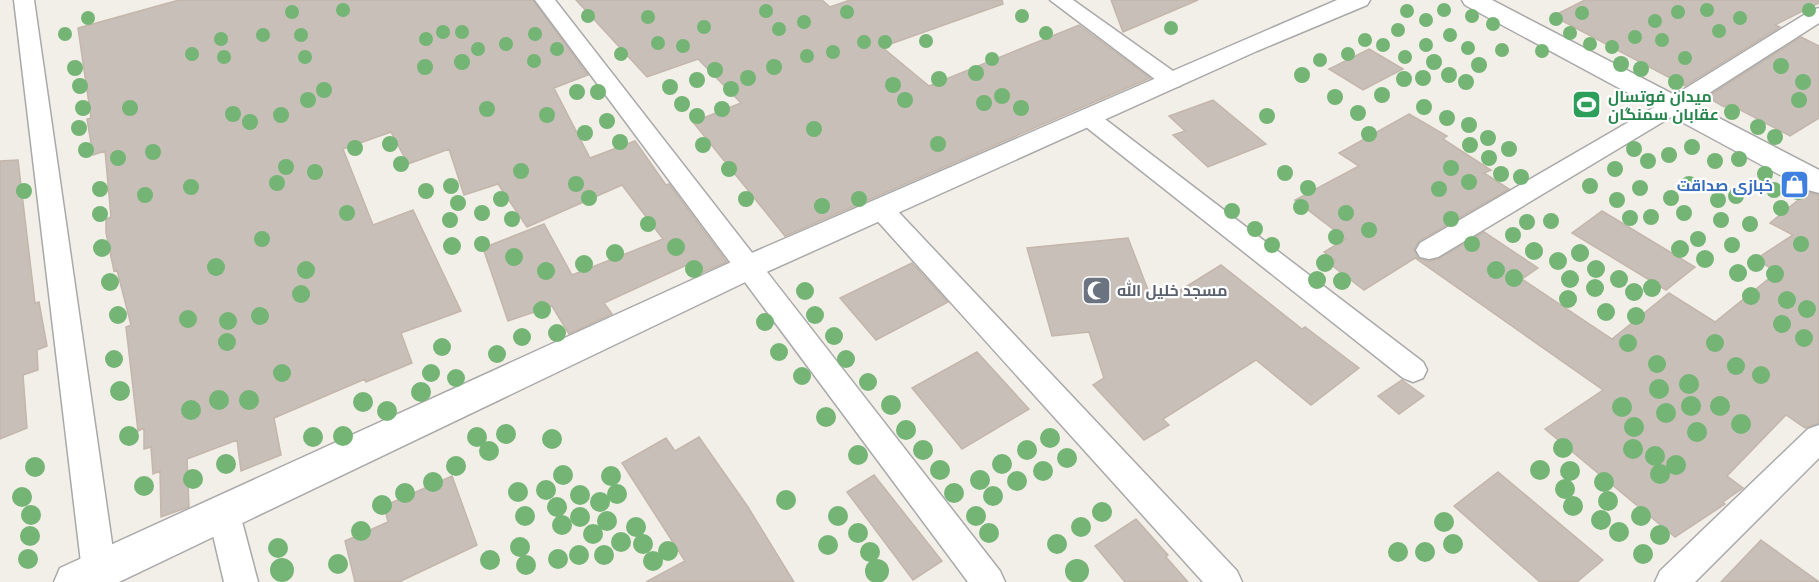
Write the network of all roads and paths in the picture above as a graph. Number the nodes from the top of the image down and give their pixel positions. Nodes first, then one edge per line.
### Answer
1 (24, 0) edge
2 (545, 0) edge
3 (1060, 0) edge
4 (1358, 0) edge
5 (1474, 0) edge
6 (1819, 14) edge
7 (1172, 81) junction
8 (1673, 106) junction
9 (1089, 118) junction
10 (1819, 183) edge
11 (881, 209) junction
12 (1429, 250) dead end
13 (749, 267) junction
14 (1413, 370) dead end
15 (1819, 438) edge
16 (224, 514) junction
17 (87, 577) edge
18 (241, 582) edge
19 (988, 582) edge
20 (1225, 582) edge
21 (1672, 582) edge

1 - 17 street
2 - 13 street
3 - 7 street
4 - 7 street
5 - 8 street
6 - 8 street
7 - 9 street
8 - 10 street
8 - 12 street
9 - 11 street
9 - 14 street
11 - 13 street
11 - 20 street
13 - 16 street
13 - 19 street
15 - 21 street
16 - 17 street
16 - 18 street

